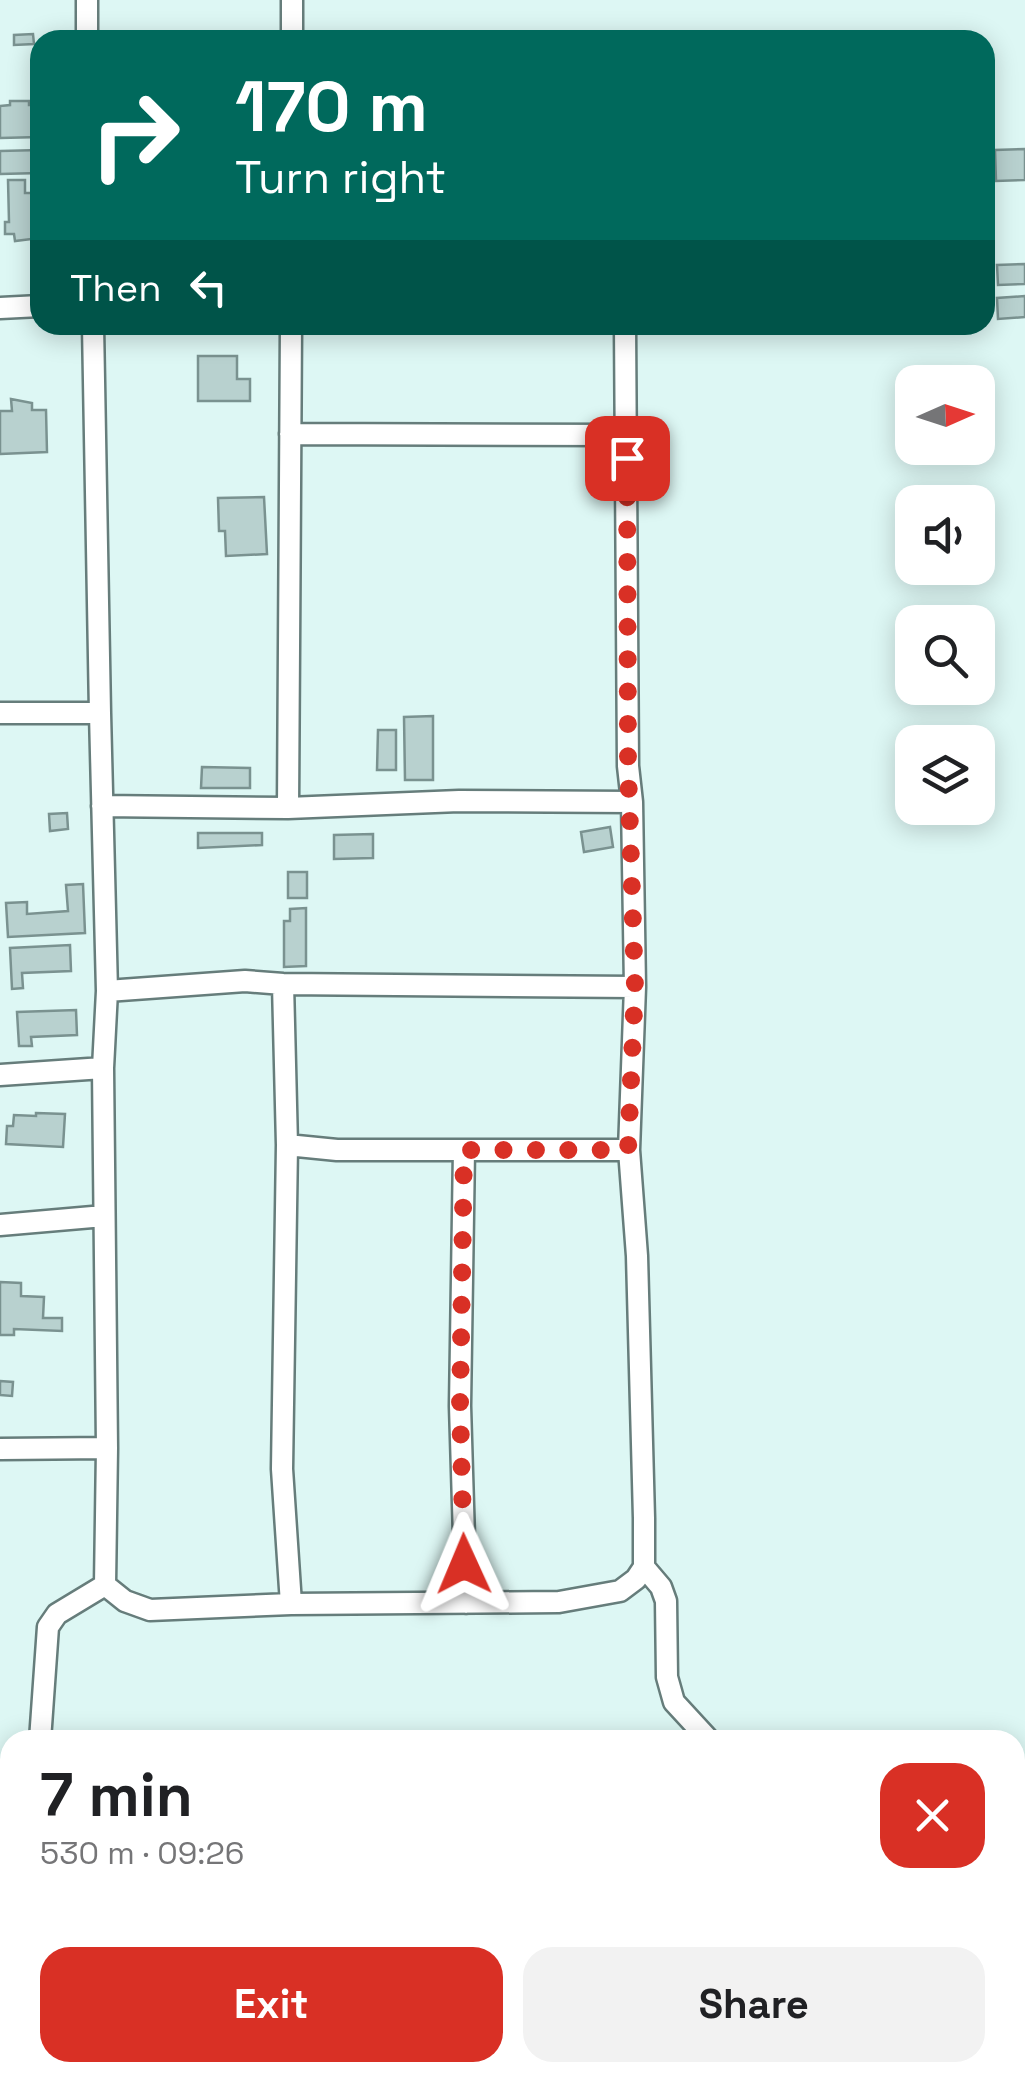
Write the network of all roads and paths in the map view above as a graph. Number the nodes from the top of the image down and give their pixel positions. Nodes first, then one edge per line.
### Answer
1 (86, 0) edge
2 (292, 0) edge
3 (88, 30) edge
4 (292, 30) edge
5 (30, 306) edge
6 (0, 308) edge
7 (94, 335) edge
8 (290, 335) edge
9 (626, 335) edge
10 (290, 434) junction
11 (626, 435) junction
12 (100, 712) junction
13 (0, 713) edge
14 (632, 802) junction
15 (102, 806) junction
16 (288, 808) junction
17 (283, 984) junction
18 (635, 987) junction
19 (107, 991) junction
20 (103, 1068) junction
21 (0, 1075) edge
22 (287, 1145) junction
23 (464, 1150) junction
24 (628, 1150) junction
25 (104, 1216) junction
26 (0, 1225) edge
27 (106, 1448) junction
28 (0, 1450) edge
29 (644, 1567) junction
30 (106, 1585) junction
31 (466, 1603) junction
32 (291, 1604) junction
33 (41, 1730) edge
34 (699, 1730) edge

1 - 3 street
2 - 4 street
5 - 6 street
7 - 12 street
8 - 10 street
9 - 11 street
10 - 11 street
10 - 16 street
11 - 14 street
12 - 13 street
12 - 15 street
14 - 16 street
14 - 18 street
15 - 16 street
15 - 19 street
17 - 18 street
17 - 19 street
17 - 22 street
18 - 24 street
19 - 20 street
20 - 21 street
20 - 25 street
22 - 23 street
22 - 32 street
23 - 24 street
23 - 31 street
24 - 29 street
25 - 26 street
25 - 27 street
27 - 28 street
27 - 30 street
29 - 31 street
29 - 34 street
30 - 32 street
30 - 33 street
31 - 32 street

